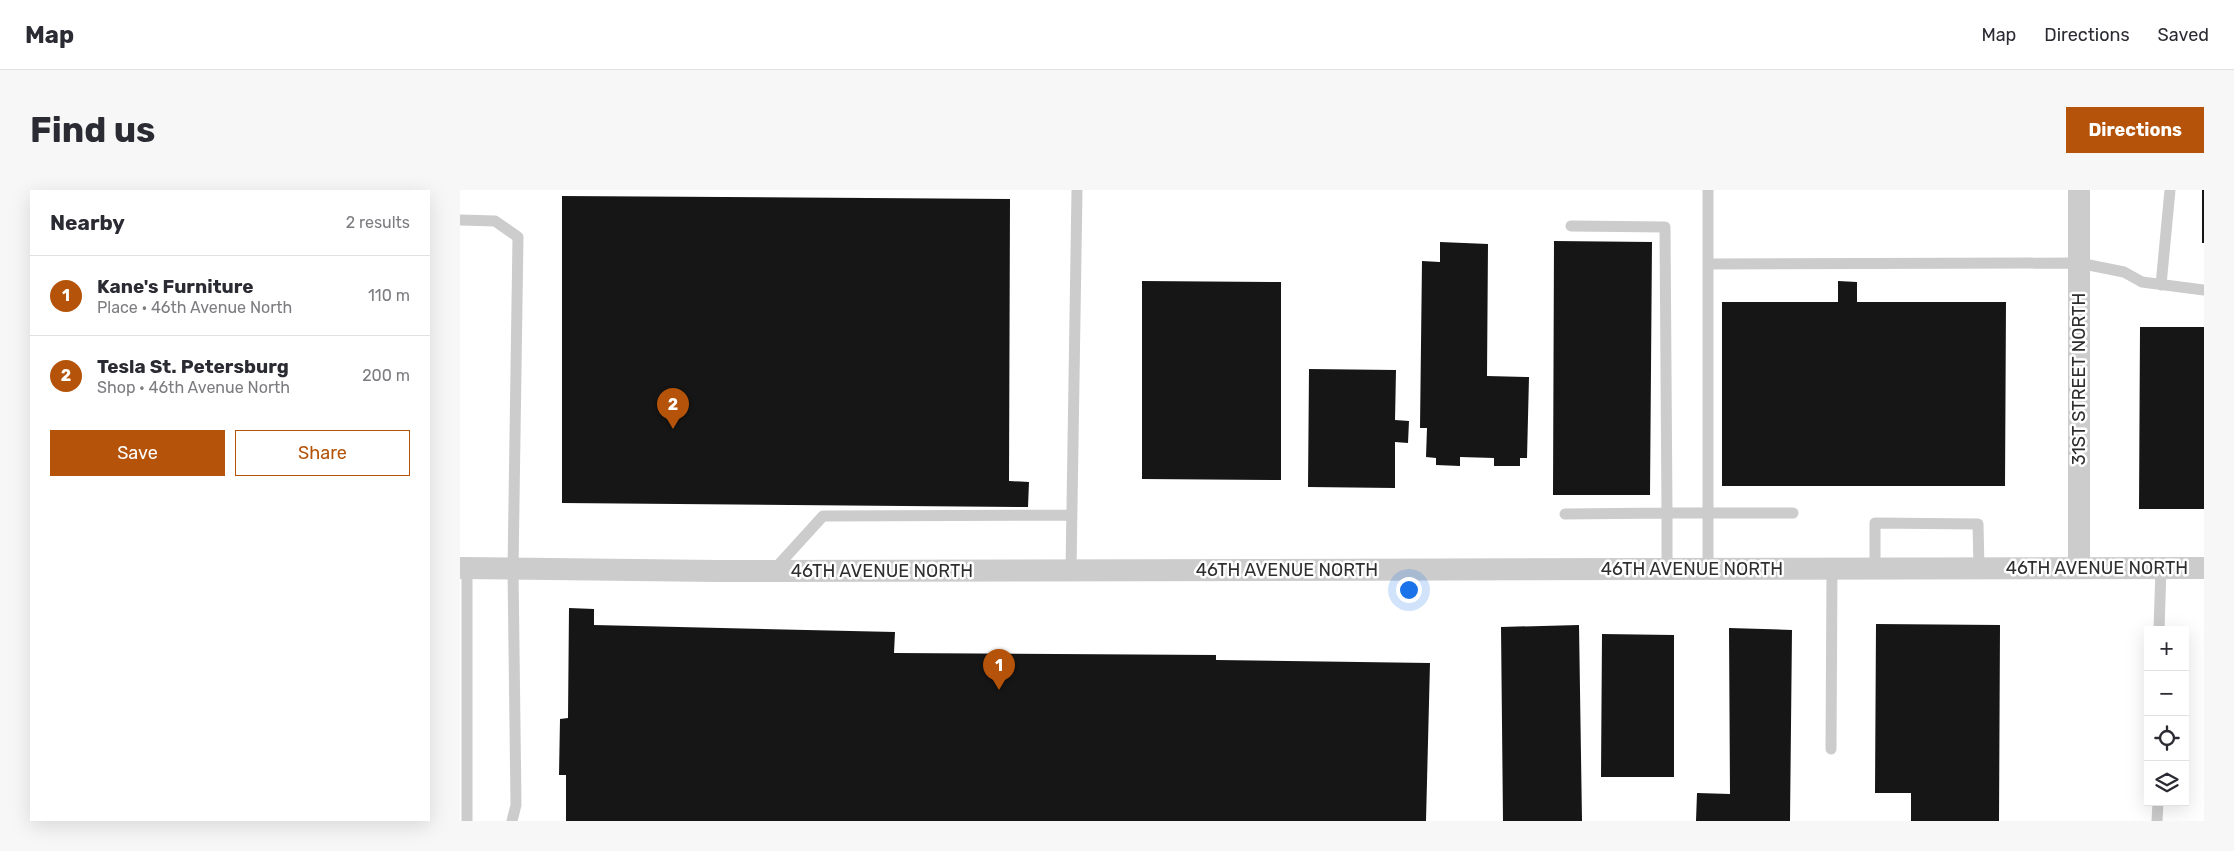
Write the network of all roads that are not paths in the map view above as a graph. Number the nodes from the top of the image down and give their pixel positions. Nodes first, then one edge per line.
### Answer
1 (1078, 190) edge
2 (1708, 190) edge
3 (2079, 190) edge
4 (2170, 190) edge
5 (460, 220) edge
6 (1571, 226) dead end
7 (2079, 263) junction
8 (1708, 264) junction
9 (2161, 285) junction
10 (2204, 290) edge
11 (1666, 512) junction
12 (1708, 513) junction
13 (1793, 513) dead end
14 (1565, 514) dead end
15 (1072, 515) junction
16 (463, 568) edge
17 (1979, 568) junction
18 (2079, 568) junction
19 (2161, 568) junction
20 (2204, 568) edge
21 (513, 569) junction
22 (1667, 569) junction
23 (1832, 569) junction
24 (1875, 569) junction
25 (1071, 570) junction
26 (1708, 570) junction
27 (773, 571) junction
28 (2160, 626) edge
29 (1831, 749) dead end
30 (2158, 806) edge
31 (467, 821) edge
32 (512, 821) edge
33 (2158, 821) edge

1 - 15 lane
2 - 8 lane
3 - 7 street, 31ST STREET NORTH
4 - 9 lane
5 - 21 lane
6 - 11 lane
7 - 8 lane
7 - 9 lane
7 - 18 street, 31ST STREET NORTH
8 - 12 lane
9 - 10 lane
11 - 12 lane
11 - 14 lane
11 - 22 lane
12 - 13 lane
12 - 26 lane
15 - 25 lane
15 - 27 lane
16 - 21 street, 46TH AVENUE NORTH
16 - 31 lane
17 - 18 street, 46TH AVENUE NORTH
17 - 24 street, 46TH AVENUE NORTH
17 - 24 lane
18 - 19 street, 46TH AVENUE NORTH
19 - 20 street, 46TH AVENUE NORTH
19 - 28 lane
21 - 27 street, 46TH AVENUE NORTH
21 - 32 lane
22 - 25 street, 46TH AVENUE NORTH
22 - 26 street, 46TH AVENUE NORTH
23 - 24 street, 46TH AVENUE NORTH
23 - 26 street, 46TH AVENUE NORTH
23 - 29 lane
25 - 27 street, 46TH AVENUE NORTH
30 - 33 lane

